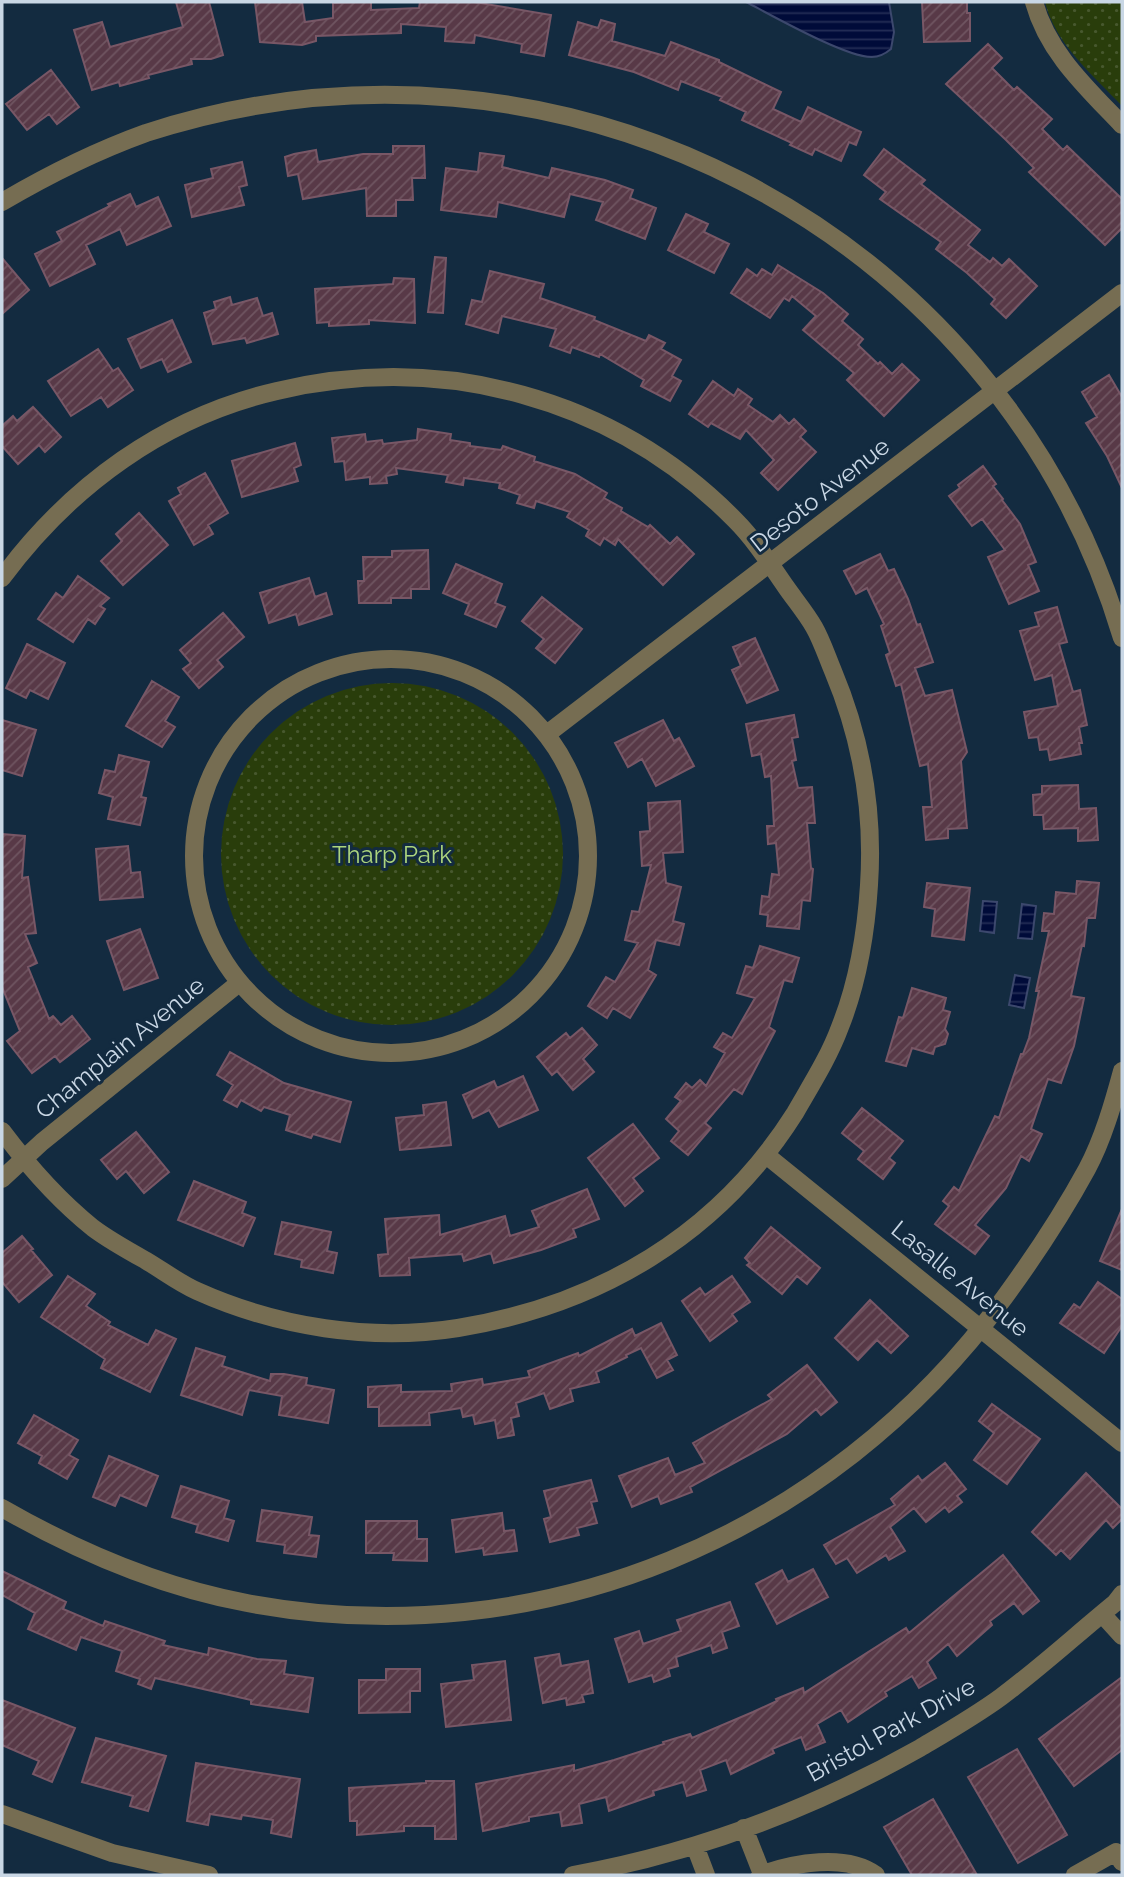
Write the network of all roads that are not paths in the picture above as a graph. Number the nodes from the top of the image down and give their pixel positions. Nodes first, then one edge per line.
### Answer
1 (1034, 2) edge
2 (1122, 125) edge
3 (2, 202) edge
4 (1122, 293) edge
5 (996, 390) junction
6 (770, 564) junction
7 (2, 578) edge
8 (1122, 638) edge
9 (547, 734) junction
10 (239, 983) junction
11 (1122, 1071) edge
12 (2, 1131) edge
13 (766, 1155) junction
14 (24, 1161) junction
15 (2, 1179) edge
16 (982, 1328) junction
17 (1122, 1443) edge
18 (2, 1508) edge
19 (1122, 1594) edge
20 (1102, 1614) junction
21 (1122, 1636) edge
22 (2, 1814) edge
23 (744, 1828) junction
24 (695, 1846) junction
25 (1122, 1862) edge
26 (209, 1875) edge
27 (573, 1875) edge
28 (706, 1875) edge
29 (761, 1875) edge
30 (876, 1875) edge
31 (1075, 1875) edge

1 - 2 street
3 - 5 street
4 - 5 street, Desoto Avenue
5 - 6 street, Desoto Avenue
5 - 8 street
6 - 7 street
6 - 9 street, Desoto Avenue
6 - 13 street
9 - 10 street
9 - 10 street
10 - 14 street, Champlain Avenue
11 - 16 street
12 - 14 street
13 - 14 street
13 - 16 street, Lasalle Avenue
14 - 15 street, Champlain Avenue
16 - 17 street, Lasalle Avenue
16 - 18 street
19 - 20 street, Bristol Park Drive
20 - 21 street
20 - 23 street, Bristol Park Drive
22 - 26 street
23 - 24 street, Bristol Park Drive
23 - 29 street
24 - 27 street, Bristol Park Drive
24 - 28 street
25 - 31 street
29 - 30 street

